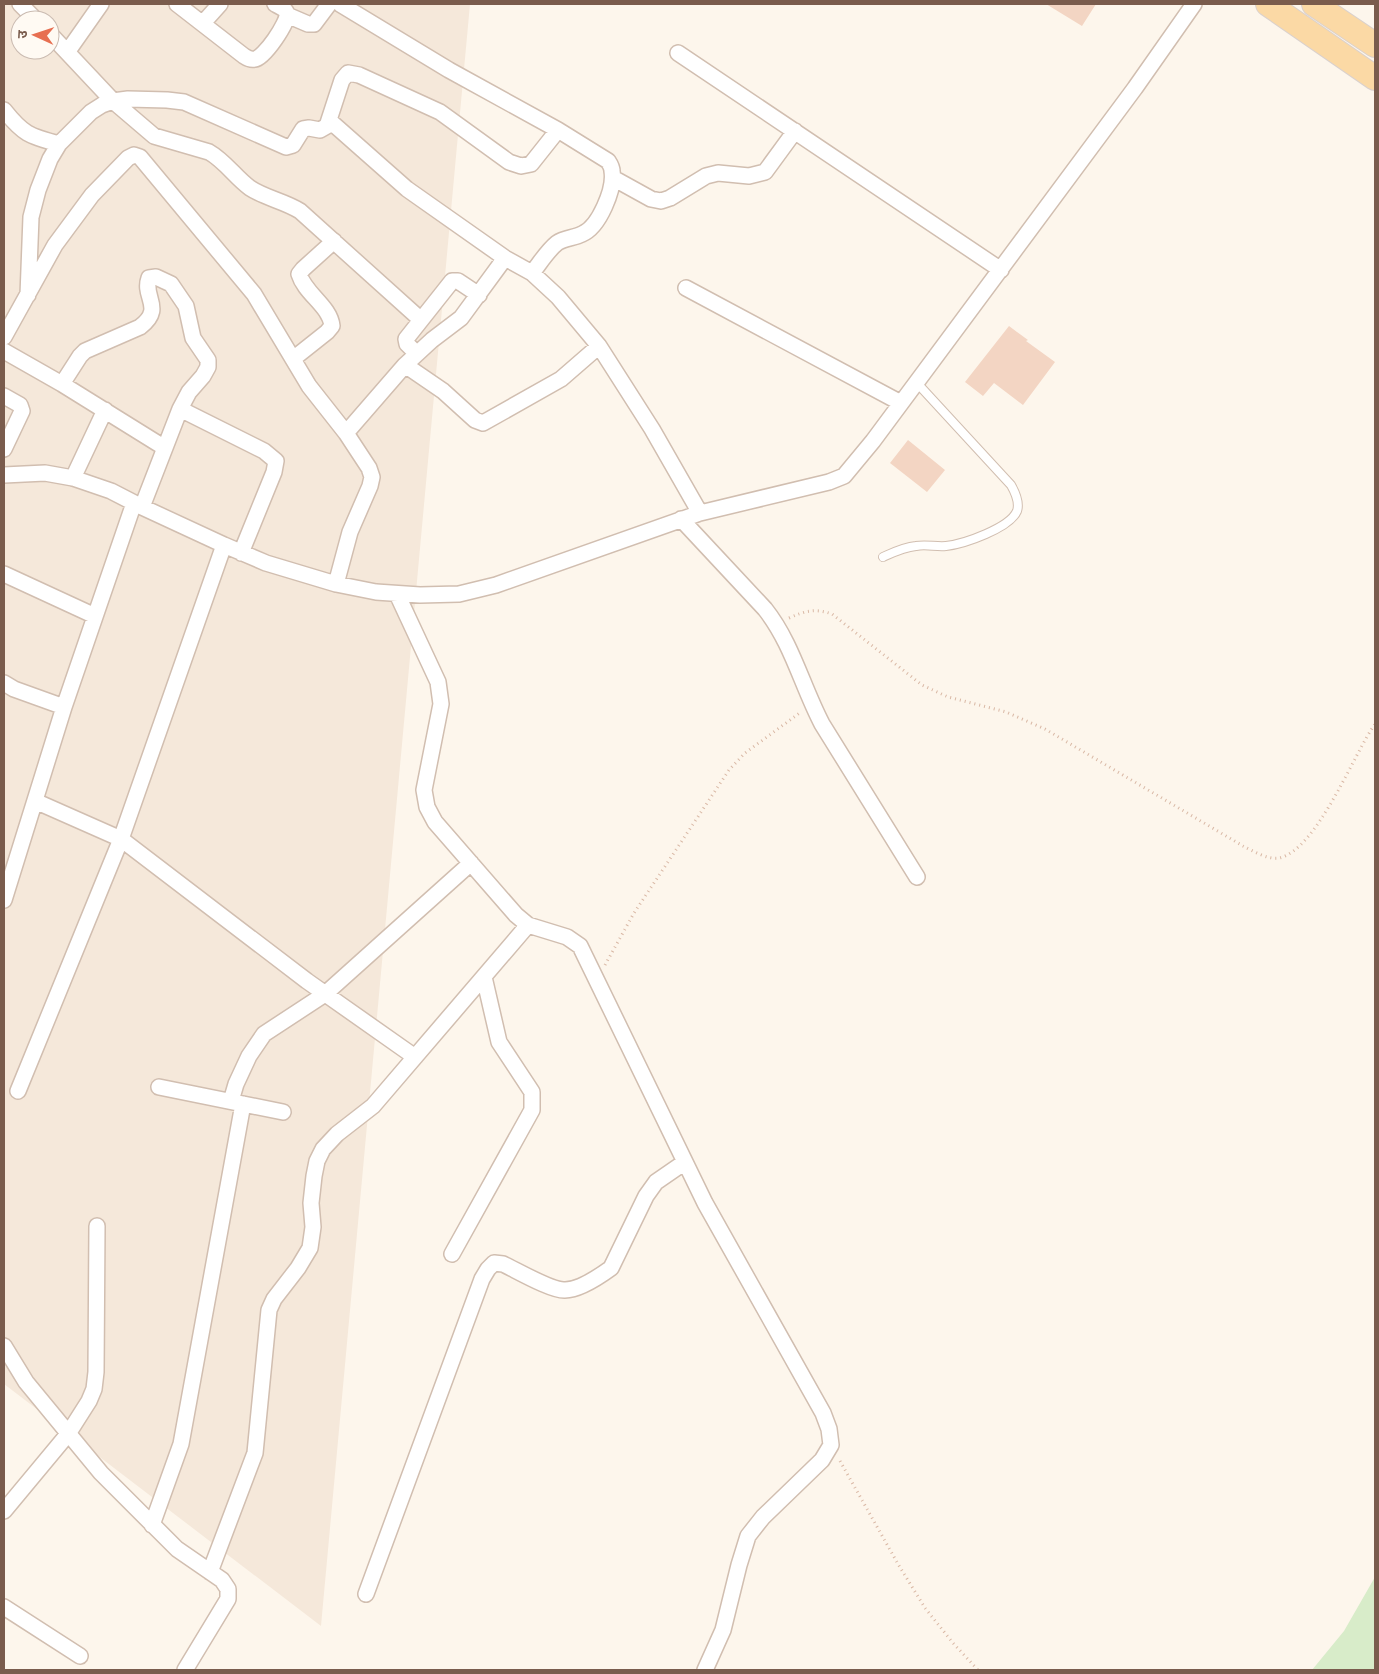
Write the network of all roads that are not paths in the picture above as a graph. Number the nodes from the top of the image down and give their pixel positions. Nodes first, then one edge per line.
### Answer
1 (101, 4) edge
2 (178, 4) edge
3 (220, 4) edge
4 (275, 4) edge
5 (329, 4) edge
6 (340, 4) edge
7 (1194, 4) edge
8 (1268, 4) edge
9 (1314, 4) edge
10 (287, 15) junction
11 (203, 23) junction
12 (60, 43) edge
13 (1375, 45) edge
14 (68, 51) junction
15 (678, 53) dead end
16 (1375, 78) edge
17 (113, 101) junction
18 (4, 110) edge
19 (330, 121) junction
20 (558, 130) junction
21 (795, 131) junction
22 (154, 136) junction
23 (59, 144) junction
24 (134, 155) junction
25 (613, 178) junction
26 (334, 241) junction
27 (505, 258) junction
28 (1001, 270) junction
29 (532, 273) junction
30 (686, 288) dead end
31 (28, 295) junction
32 (479, 295) junction
33 (420, 320) junction
34 (4, 336) edge
35 (599, 346) junction
36 (4, 350) edge
37 (417, 354) junction
38 (293, 359) junction
39 (405, 365) junction
40 (917, 383) junction
41 (62, 384) junction
42 (4, 396) edge
43 (902, 403) junction
44 (180, 409) junction
45 (105, 410) junction
46 (346, 432) junction
47 (165, 448) junction
48 (4, 449) edge
49 (4, 475) edge
50 (73, 478) junction
51 (138, 505) junction
52 (700, 513) junction
53 (681, 519) junction
54 (224, 546) junction
55 (241, 553) junction
56 (883, 557) dead end
57 (4, 574) edge
58 (336, 584) junction
59 (397, 594) junction
60 (95, 616) junction
61 (4, 683) edge
62 (64, 707) junction
63 (35, 801) junction
64 (121, 839) junction
65 (471, 864) junction
66 (917, 877) dead end
67 (4, 900) edge
68 (528, 925) junction
69 (484, 977) junction
70 (325, 994) junction
71 (416, 1057) junction
72 (159, 1087) dead end
73 (18, 1091) dead end
74 (237, 1103) junction
75 (283, 1112) dead end
76 (685, 1162) junction
77 (97, 1226) dead end
78 (452, 1254) dead end
79 (4, 1346) edge
80 (68, 1434) junction
81 (4, 1511) edge
82 (152, 1525) junction
83 (210, 1572) junction
84 (366, 1594) dead end
85 (4, 1607) edge
86 (80, 1656) dead end
87 (185, 1670) edge
88 (705, 1670) edge

1 - 14 street
2 - 11 street
3 - 11 street
4 - 10 street
5 - 10 street
6 - 20 street
7 - 28 street
8 - 16 main road
9 - 13 main road
10 - 11 street
12 - 14 street
14 - 17 street
15 - 21 street
17 - 19 street
17 - 22 street
17 - 23 street
18 - 23 street
19 - 20 street
19 - 27 street
20 - 25 street
21 - 25 street
21 - 28 street
22 - 24 street
22 - 26 street
23 - 31 street
24 - 31 street
24 - 38 street
25 - 29 street
26 - 33 street
26 - 38 street
27 - 29 street
27 - 32 street
28 - 40 street
29 - 35 street
30 - 43 street
31 - 34 street
32 - 33 street
32 - 37 street
33 - 37 street
35 - 39 street
35 - 52 street
36 - 41 street
37 - 39 street
38 - 46 street
39 - 46 street
40 - 43 street
40 - 56 lane
41 - 44 street
41 - 45 street
42 - 48 street
43 - 52 street
44 - 47 street
44 - 55 street
45 - 47 street
45 - 50 street
46 - 58 street
47 - 51 street
49 - 50 street
50 - 51 street
51 - 54 street
51 - 60 street
52 - 53 street
53 - 59 street
53 - 66 street
54 - 55 street
54 - 64 street
55 - 58 street
57 - 60 street
58 - 59 street
59 - 65 street
60 - 62 street
61 - 62 street
62 - 63 street
63 - 64 street
63 - 67 street
64 - 70 street
64 - 73 street
65 - 68 street
65 - 70 street
68 - 69 street
68 - 76 street
69 - 71 street
69 - 78 street
70 - 71 street
70 - 74 street
71 - 83 street
72 - 74 street
74 - 75 street
74 - 82 street
76 - 84 street
76 - 88 street
77 - 80 street
79 - 80 street
80 - 81 street
80 - 82 street
82 - 83 street
83 - 87 street
85 - 86 street

